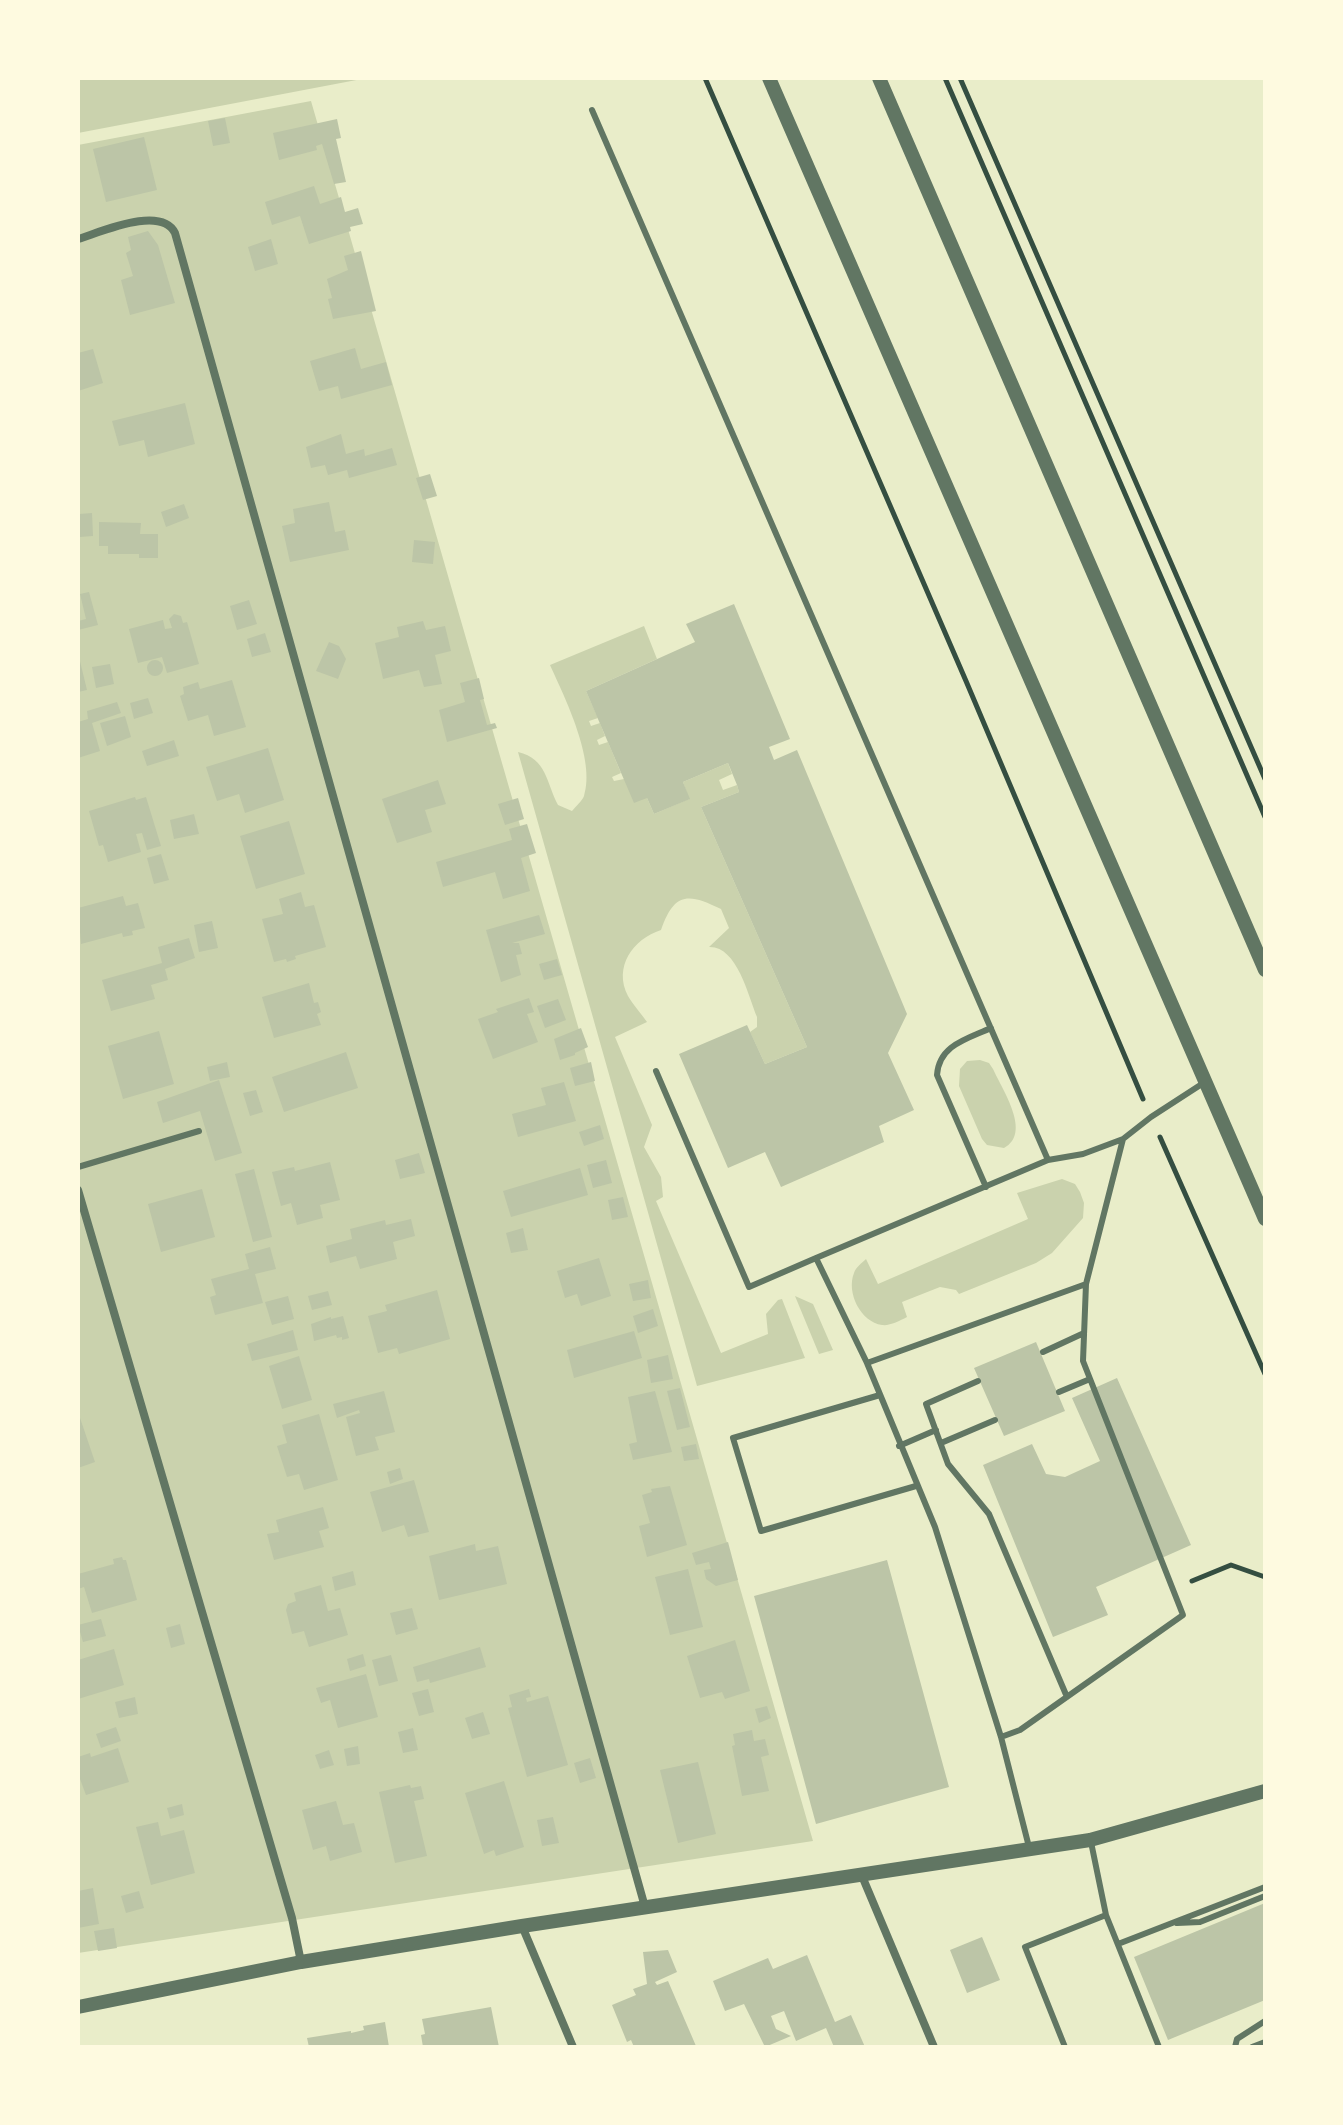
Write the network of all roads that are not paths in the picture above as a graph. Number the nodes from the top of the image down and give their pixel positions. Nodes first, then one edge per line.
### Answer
1 (769, 78) edge
2 (879, 78) edge
3 (592, 110) dead end
4 (78, 239) edge
5 (1265, 970) edge
6 (991, 1028) junction
7 (656, 1071) dead end
8 (1205, 1082) junction
9 (199, 1131) dead end
10 (1123, 1139) junction
11 (1048, 1160) junction
12 (78, 1167) edge
13 (986, 1187) junction
14 (78, 1190) edge
15 (1265, 1219) edge
16 (816, 1258) junction
17 (1086, 1284) junction
18 (1084, 1333) junction
19 (1043, 1352) dead end
20 (867, 1363) junction
21 (1090, 1379) junction
22 (978, 1381) dead end
23 (1059, 1392) dead end
24 (880, 1395) junction
25 (995, 1420) dead end
26 (936, 1430) junction
27 (941, 1443) junction
28 (899, 1446) junction
29 (916, 1486) junction
30 (1067, 1697) junction
31 (1001, 1737) junction
32 (1265, 1791) edge
33 (1090, 1840) junction
34 (1030, 1850) junction
35 (862, 1876) junction
36 (1265, 1887) edge
37 (1265, 1896) edge
38 (645, 1907) junction
39 (1106, 1915) junction
40 (1172, 1923) junction
41 (522, 1926) junction
42 (1118, 1944) junction
43 (301, 1962) junction
44 (78, 2007) edge
45 (1265, 2021) edge
46 (1265, 2042) edge
47 (573, 2047) edge
48 (934, 2047) edge
49 (1065, 2047) edge
50 (1159, 2047) edge
51 (1235, 2047) edge
52 (1252, 2047) edge

1 - 8 street
2 - 5 street
3 - 6 lane
4 - 38 street
6 - 11 lane
6 - 13 lane
7 - 16 lane
8 - 10 lane
8 - 15 street
9 - 12 lane
10 - 11 lane
10 - 17 lane
11 - 13 lane
13 - 16 lane
14 - 43 street
16 - 20 lane
17 - 18 lane
17 - 20 lane
18 - 19 lane
18 - 21 lane
20 - 24 lane
21 - 23 lane
21 - 30 lane
22 - 26 lane
24 - 28 lane
24 - 29 lane
25 - 27 lane
26 - 27 lane
26 - 28 lane
27 - 30 lane
28 - 29 lane
29 - 31 lane
30 - 31 lane
31 - 34 lane
32 - 33 street
33 - 34 street
33 - 39 lane
34 - 35 street
35 - 38 street
35 - 48 street
36 - 40 lane
37 - 40 lane
38 - 41 street
39 - 42 lane
39 - 49 lane
40 - 42 lane
41 - 43 street
41 - 47 street
42 - 50 lane
43 - 44 street
45 - 51 lane
46 - 52 lane

